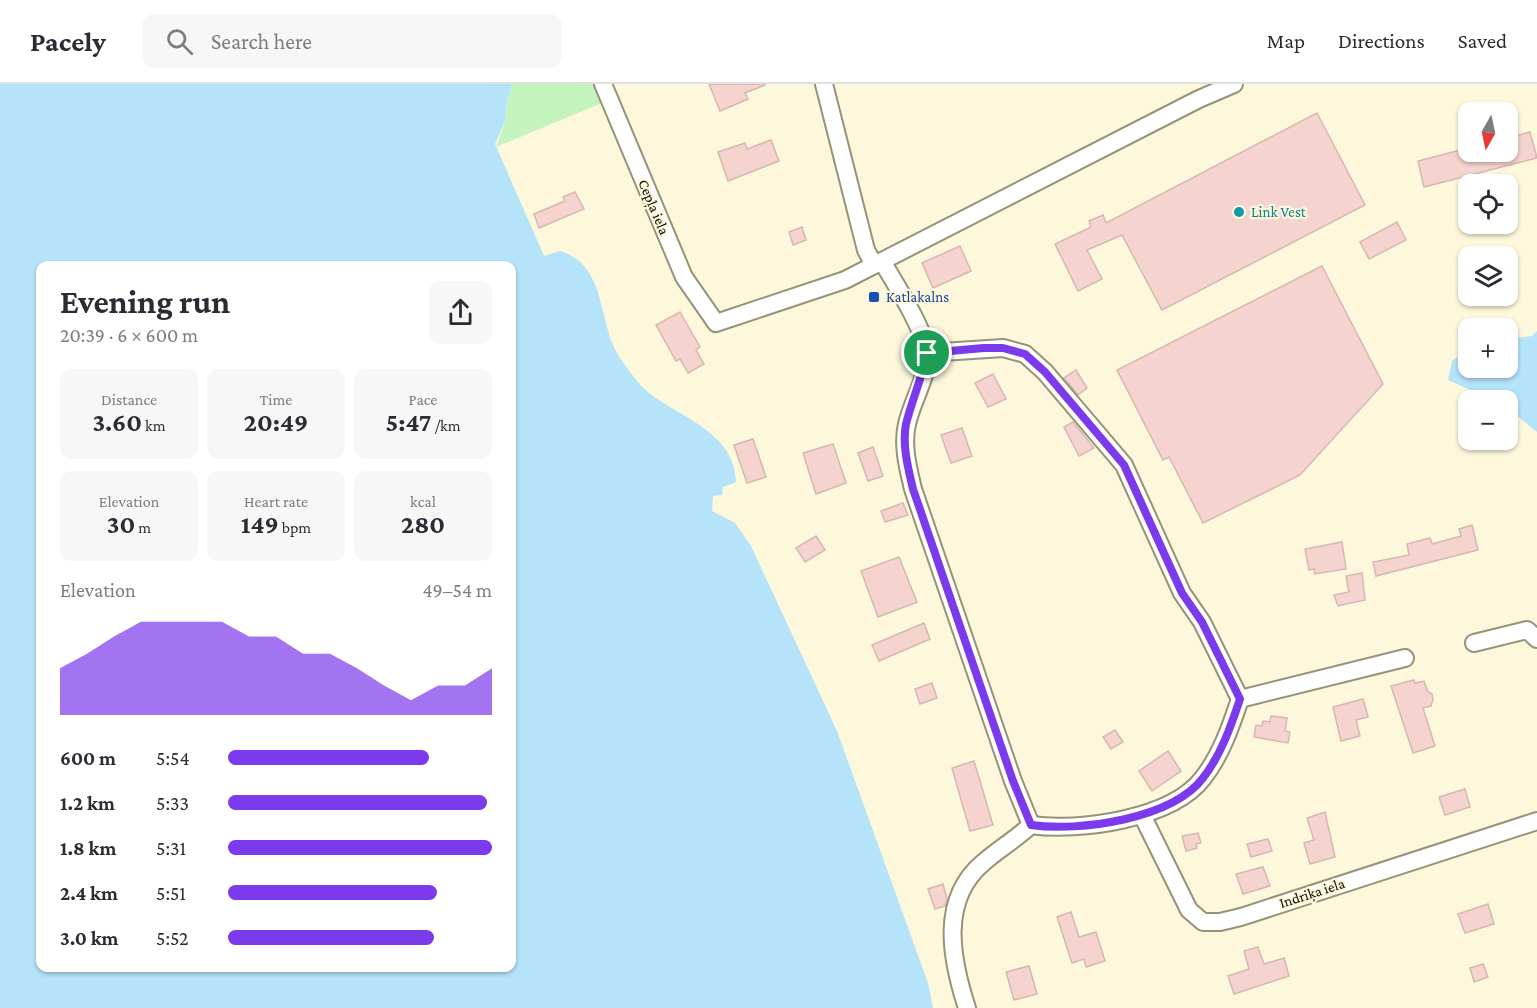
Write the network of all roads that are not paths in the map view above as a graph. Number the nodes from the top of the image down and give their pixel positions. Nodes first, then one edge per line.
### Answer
1 (603, 84) edge
2 (824, 84) edge
3 (1234, 84) edge
4 (878, 263) junction
5 (927, 353) junction
6 (1537, 639) edge
7 (1474, 643) dead end
8 (1405, 658) dead end
9 (1240, 699) junction
10 (1143, 817) junction
11 (1537, 821) edge
12 (1031, 825) junction
13 (966, 1008) edge

1 - 4 street, Cepļa iela
2 - 4 street
3 - 4 street
4 - 5 street
5 - 9 street
5 - 12 street
6 - 7 street
8 - 9 street
9 - 10 street
10 - 11 street, Indriķa iela
10 - 12 street
12 - 13 street

